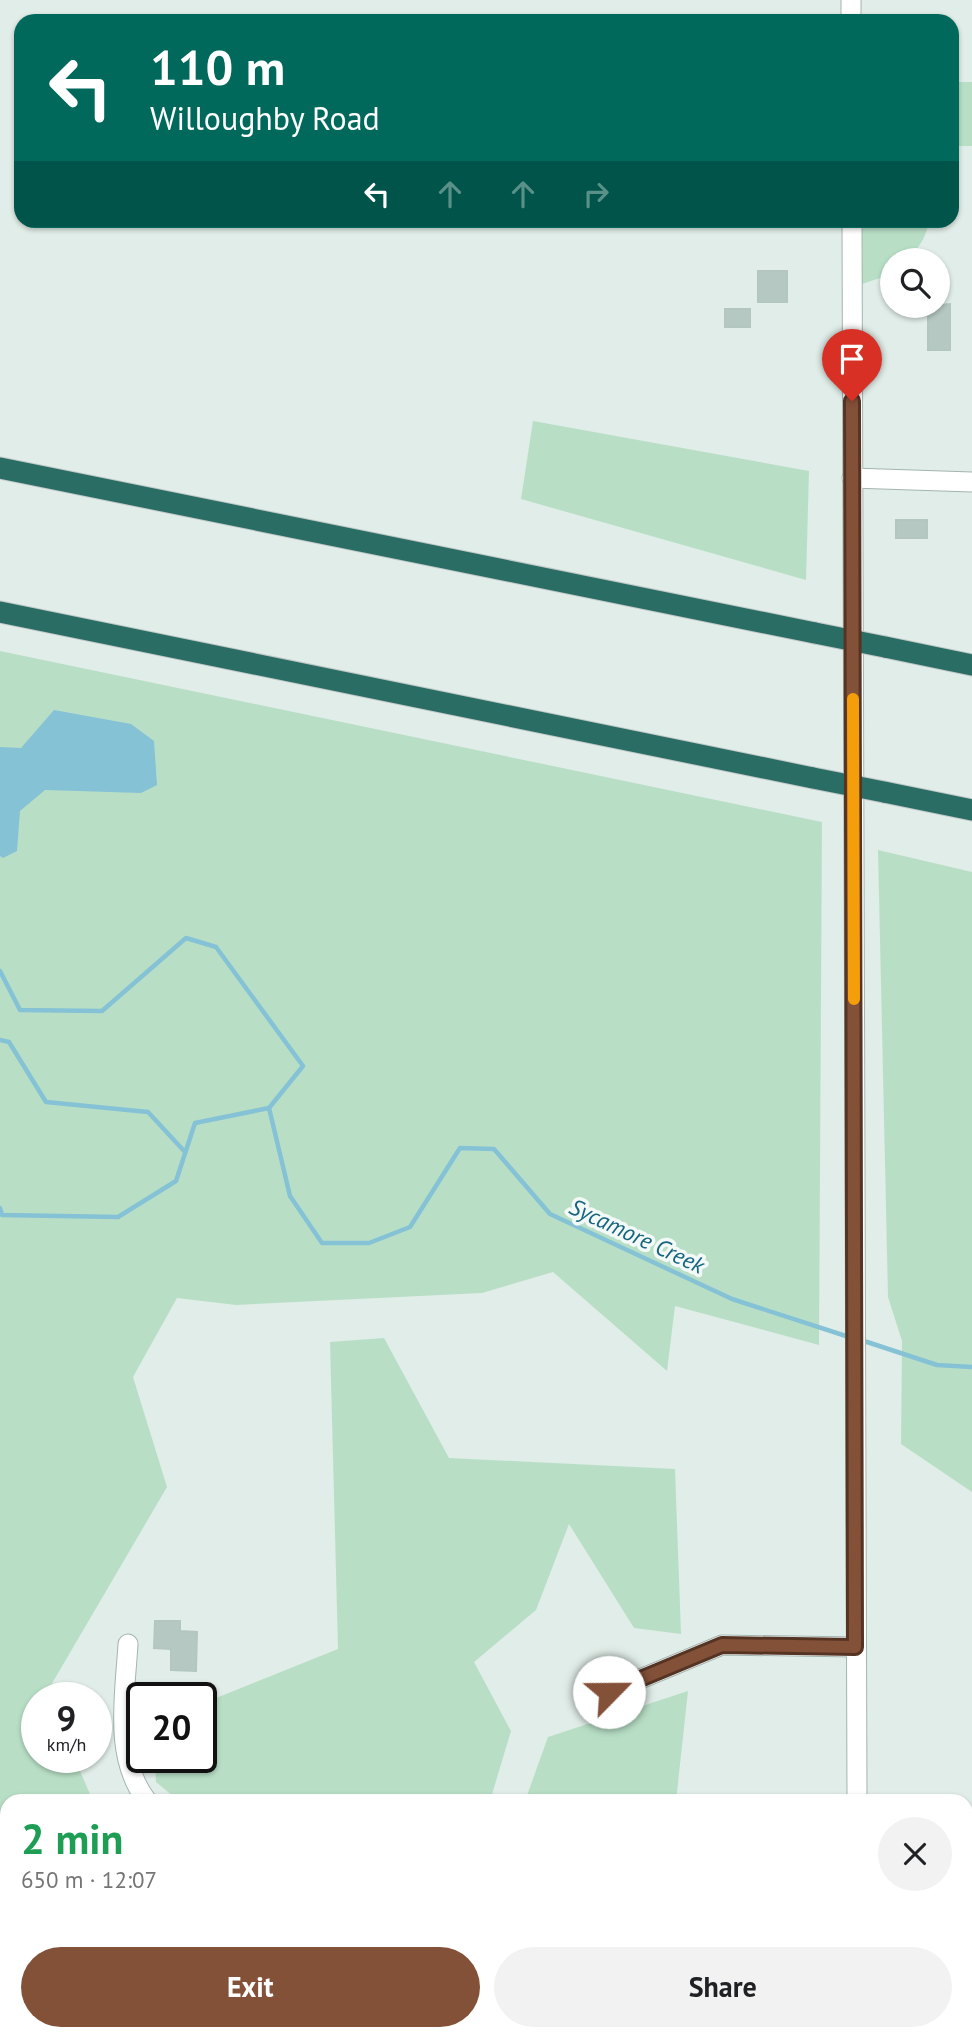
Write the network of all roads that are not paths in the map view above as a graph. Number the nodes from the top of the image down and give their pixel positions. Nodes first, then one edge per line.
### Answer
1 (852, 228) edge
2 (6, 469) edge
3 (852, 478) junction
4 (972, 482) edge
5 (0, 612) edge
6 (972, 665) edge
7 (972, 810) edge
8 (128, 1644) dead end
9 (855, 1647) junction
10 (609, 1692) dead end
11 (142, 1794) edge
12 (857, 1794) edge

1 - 3 street
2 - 6 highway, bridge
3 - 4 street
3 - 9 street
5 - 7 highway, bridge
8 - 11 street
9 - 10 street
9 - 12 street

